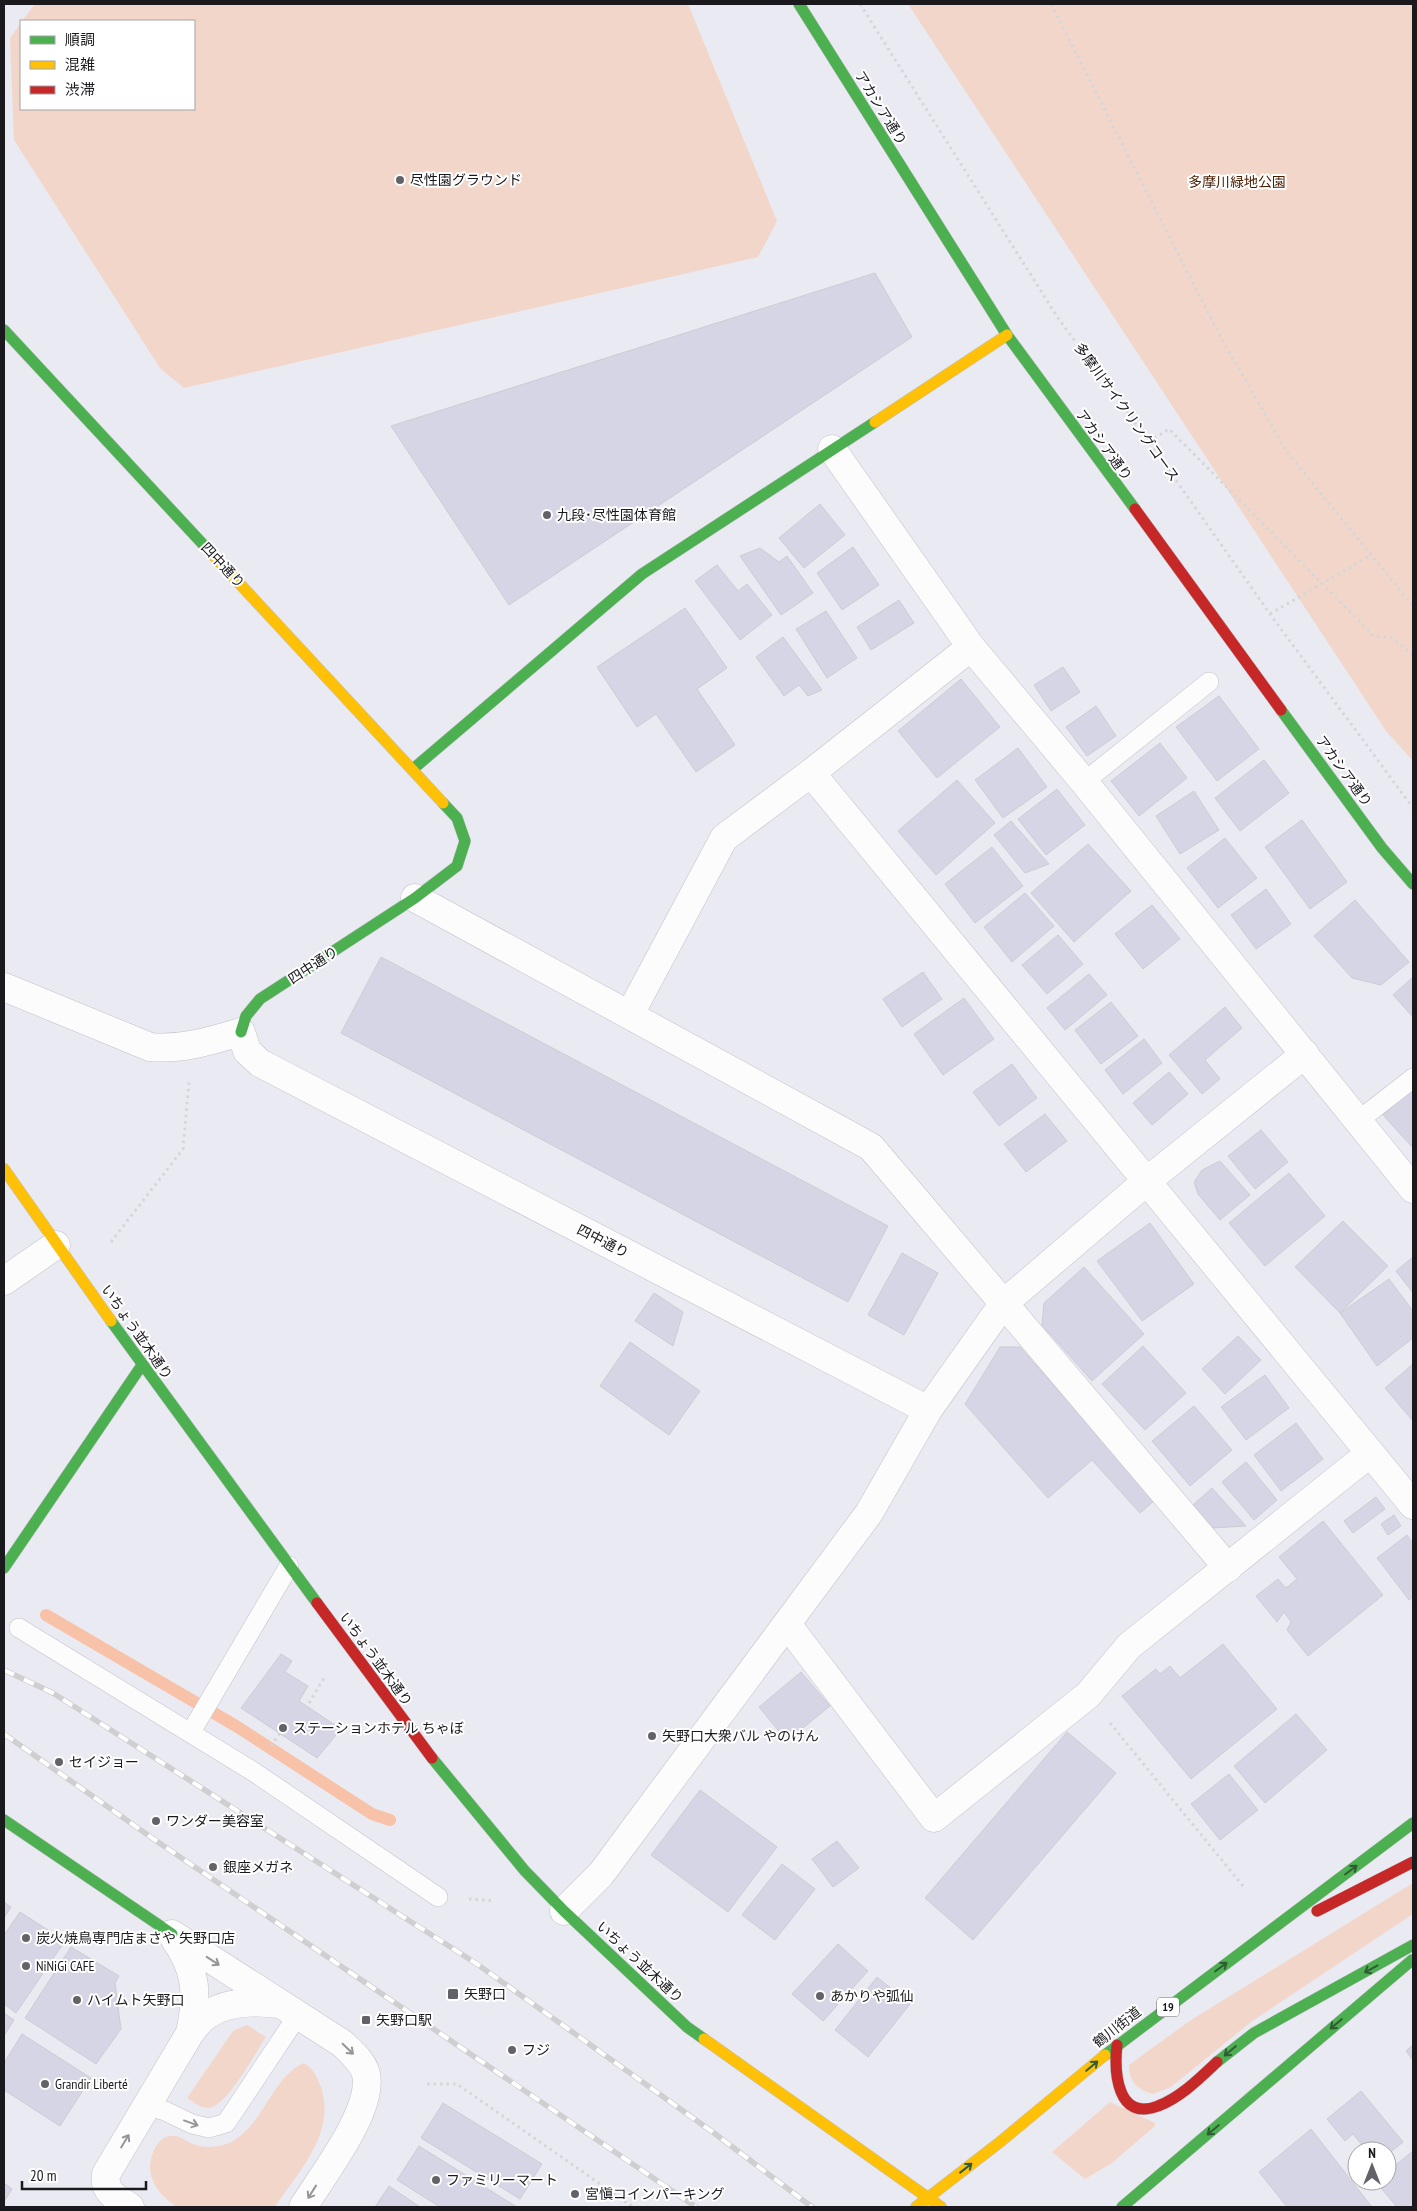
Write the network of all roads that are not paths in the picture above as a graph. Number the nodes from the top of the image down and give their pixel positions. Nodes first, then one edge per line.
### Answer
1 (799, 4) edge
2 (4, 330) edge
3 (1007, 335) junction
4 (832, 449) junction
5 (971, 647) junction
6 (1209, 682) dead end
7 (413, 769) junction
8 (811, 773) junction
9 (1084, 782) junction
10 (1413, 884) edge
11 (414, 898) junction
12 (4, 986) edge
13 (630, 1014) junction
14 (241, 1032) junction
15 (1305, 1054) junction
16 (1413, 1078) edge
17 (1358, 1121) junction
18 (4, 1169) edge
19 (1147, 1181) junction
20 (1413, 1189) edge
21 (56, 1245) junction
22 (4, 1281) edge
23 (1003, 1304) junction
24 (142, 1364) junction
25 (928, 1410) junction
26 (1369, 1454) junction
27 (1413, 1505) edge
28 (289, 1566) junction
29 (4, 1568) edge
30 (1228, 1568) junction
31 (787, 1624) junction
32 (19, 1628) dead end
33 (191, 1732) junction
34 (4, 1820) edge
35 (1413, 1823) edge
36 (1413, 1862) edge
37 (438, 1897) dead end
38 (564, 1911) junction
39 (172, 1934) junction
40 (1413, 1945) edge
41 (1245, 1949) junction
42 (1413, 1959) edge
43 (289, 2009) junction
44 (190, 2033) junction
45 (1117, 2045) junction
46 (146, 2105) junction
47 (927, 2198) junction
48 (130, 2207) edge
49 (303, 2207) edge
50 (916, 2207) edge
51 (941, 2207) edge
52 (1122, 2207) edge

1 - 3 street, アカシア通り
2 - 7 street, 四中通り
3 - 4 street
3 - 10 street, アカシア通り
4 - 5 street
4 - 7 street
5 - 8 street
5 - 9 street
6 - 9 lane
7 - 11 street, 四中通り
8 - 13 street
8 - 19 street
9 - 15 street
11 - 13 street
11 - 14 street, 四中通り
12 - 14 street
13 - 23 street
14 - 25 street, 四中通り
15 - 17 street
15 - 19 street
16 - 17 lane
17 - 20 street
18 - 21 street, いちょう並木通り
19 - 23 street
19 - 26 street
21 - 22 street
21 - 24 street, いちょう並木通り
23 - 25 street
23 - 30 street
24 - 28 street, いちょう並木通り
24 - 29 street
25 - 31 street
26 - 27 street
26 - 30 street
28 - 33 lane
28 - 38 street, いちょう並木通り
30 - 31 street
31 - 38 street
32 - 33 lane
33 - 37 lane
34 - 39 street
41 -> 35 street, 鶴川街道 / 19
36 - 41 street, 19
38 - 47 street, いちょう並木通り
39 -> 43 street
39 - 44 street
40 -> 45 street
45 -> 41 street, 鶴川街道 / 19
42 -> 52 street
43 - 44 street
46 -> 43 lane
43 -> 49 street
44 - 46 street
47 -> 45 street, 鶴川街道 / 19
48 -> 46 street
47 - 50 street, 鶴川街道 / 19
47 - 51 street, いちょう並木通り

